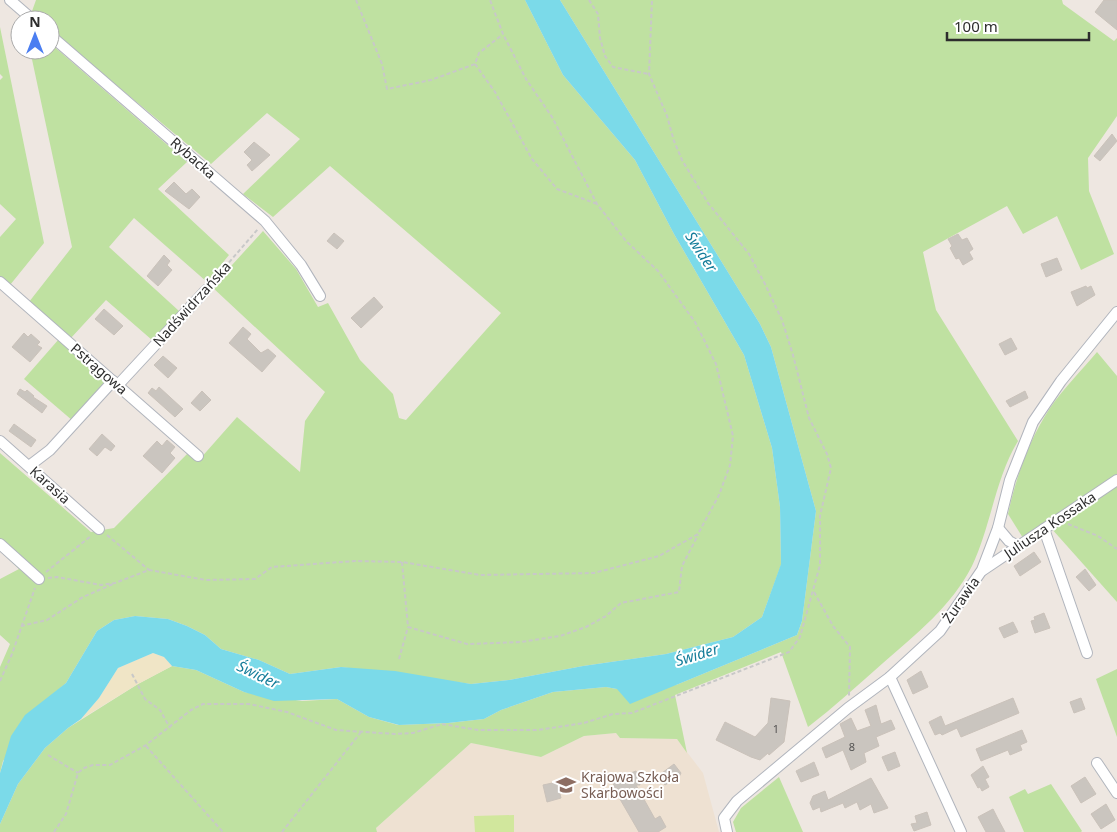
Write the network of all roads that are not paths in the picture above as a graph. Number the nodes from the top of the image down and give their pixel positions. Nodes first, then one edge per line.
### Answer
1 (10, 0) edge
2 (22, 10) edge
3 (60, 44) edge
4 (0, 282) edge
5 (206, 290) road end
6 (320, 296) dead end
7 (1117, 312) edge
8 (115, 383) junction
9 (0, 441) edge
10 (198, 456) dead end
11 (29, 466) junction
12 (1117, 480) edge
13 (998, 528) junction
14 (99, 529) road end
15 (1044, 529) junction
16 (0, 544) edge
17 (1018, 546) junction
18 (982, 570) junction
19 (39, 579) road end
20 (1087, 653) dead end
21 (890, 677) junction
22 (1097, 763) dead end
23 (1117, 793) edge
24 (727, 830) edge
25 (961, 832) edge

1 - 2 street
3 - 6 street, Rybacka
4 - 8 street, Pstrągowa
5 - 8 street, Nadświdrzańska
7 - 13 street, Żurawia
8 - 10 street, Pstrągowa
8 - 11 street, Nadświdrzańska
9 - 11 street, Karasia
11 - 14 street, Karasia
12 - 15 street, Juliusza Kossaka
13 - 17 street
13 - 18 street, Żurawia
15 - 17 street, Juliusza Kossaka
15 - 20 street
16 - 19 street
17 - 18 street, Juliusza Kossaka
18 - 21 street, Żurawia
21 - 24 street, Żurawia
21 - 25 street
22 - 23 street

